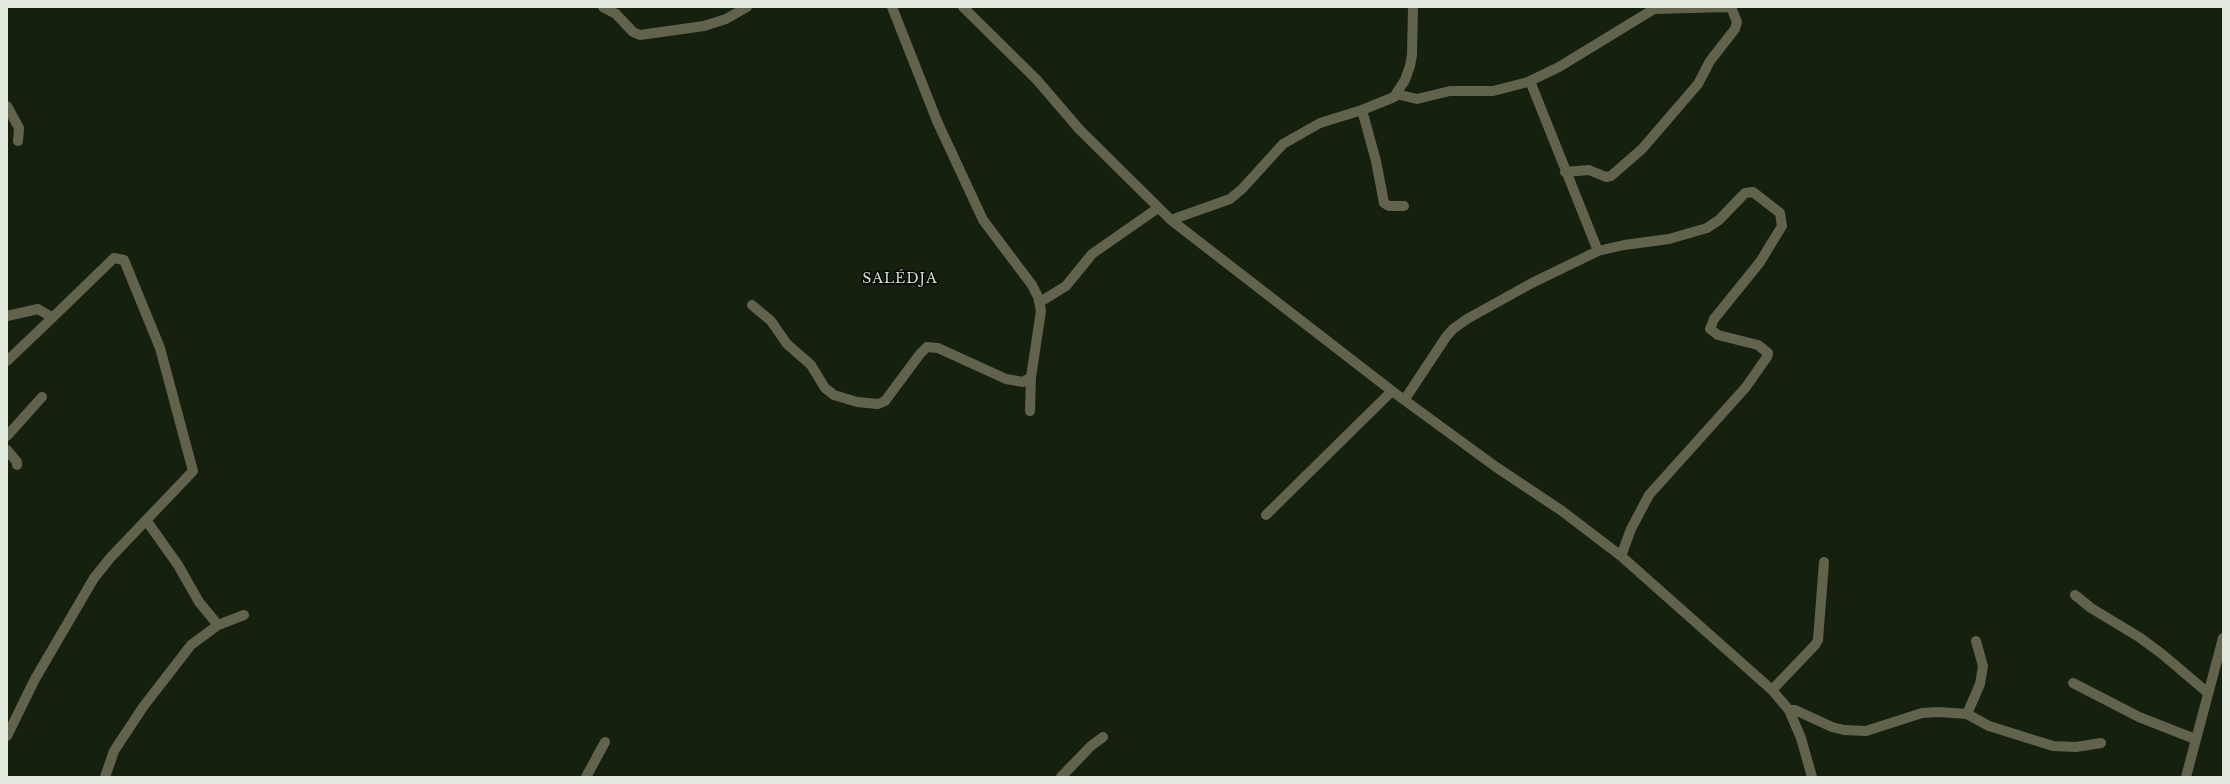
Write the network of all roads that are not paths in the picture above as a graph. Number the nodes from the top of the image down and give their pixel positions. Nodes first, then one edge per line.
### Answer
1 (603, 7) edge
2 (747, 7) edge
3 (892, 7) edge
4 (964, 7) edge
5 (1413, 7) edge
6 (1728, 7) edge
7 (1731, 7) edge
8 (1530, 81) junction
9 (1396, 94) junction
10 (7, 106) edge
11 (1362, 110) junction
12 (18, 141) dead end
13 (1566, 172) junction
14 (1404, 206) dead end
15 (1158, 208) junction
16 (1171, 220) junction
17 (1598, 251) junction
18 (1040, 302) junction
19 (752, 305) dead end
20 (7, 316) edge
21 (50, 320) junction
22 (7, 361) edge
23 (1031, 377) junction
24 (1392, 391) junction
25 (42, 397) dead end
26 (1405, 399) junction
27 (1030, 411) dead end
28 (7, 436) edge
29 (7, 450) edge
30 (17, 465) dead end
31 (1266, 515) dead end
32 (146, 520) junction
33 (1621, 556) junction
34 (1824, 562) dead end
35 (2075, 595) dead end
36 (244, 615) dead end
37 (218, 625) junction
38 (2223, 638) edge
39 (1976, 641) dead end
40 (2073, 683) dead end
41 (1772, 690) junction
42 (2208, 693) junction
43 (1789, 710) junction
44 (1967, 714) junction
45 (7, 736) edge
46 (1103, 737) dead end
47 (2195, 739) junction
48 (605, 742) dead end
49 (2101, 743) dead end
50 (105, 777) edge
51 (586, 777) edge
52 (1061, 777) edge
53 (1812, 777) edge
54 (2186, 777) edge

1 - 2 street
3 - 18 street
4 - 15 street
5 - 9 street
6 - 8 street
7 - 13 street
8 - 9 street
8 - 13 street
9 - 11 street
10 - 12 street
11 - 14 street
11 - 16 street
13 - 17 street
15 - 16 street
15 - 18 street
16 - 24 street
17 - 26 street
17 - 33 street
18 - 23 street
19 - 23 street
20 - 21 street
21 - 22 street
21 - 32 street
23 - 27 street
24 - 26 street
24 - 31 street
25 - 28 street
26 - 33 street
29 - 30 street
32 - 37 street
32 - 45 street
33 - 41 street
34 - 41 street
35 - 42 street
36 - 37 street
37 - 50 street
38 - 42 street
39 - 44 street
40 - 47 street
41 - 43 street
42 - 47 street
43 - 44 street
43 - 53 street
44 - 49 street
46 - 52 street
47 - 54 street
48 - 51 street

